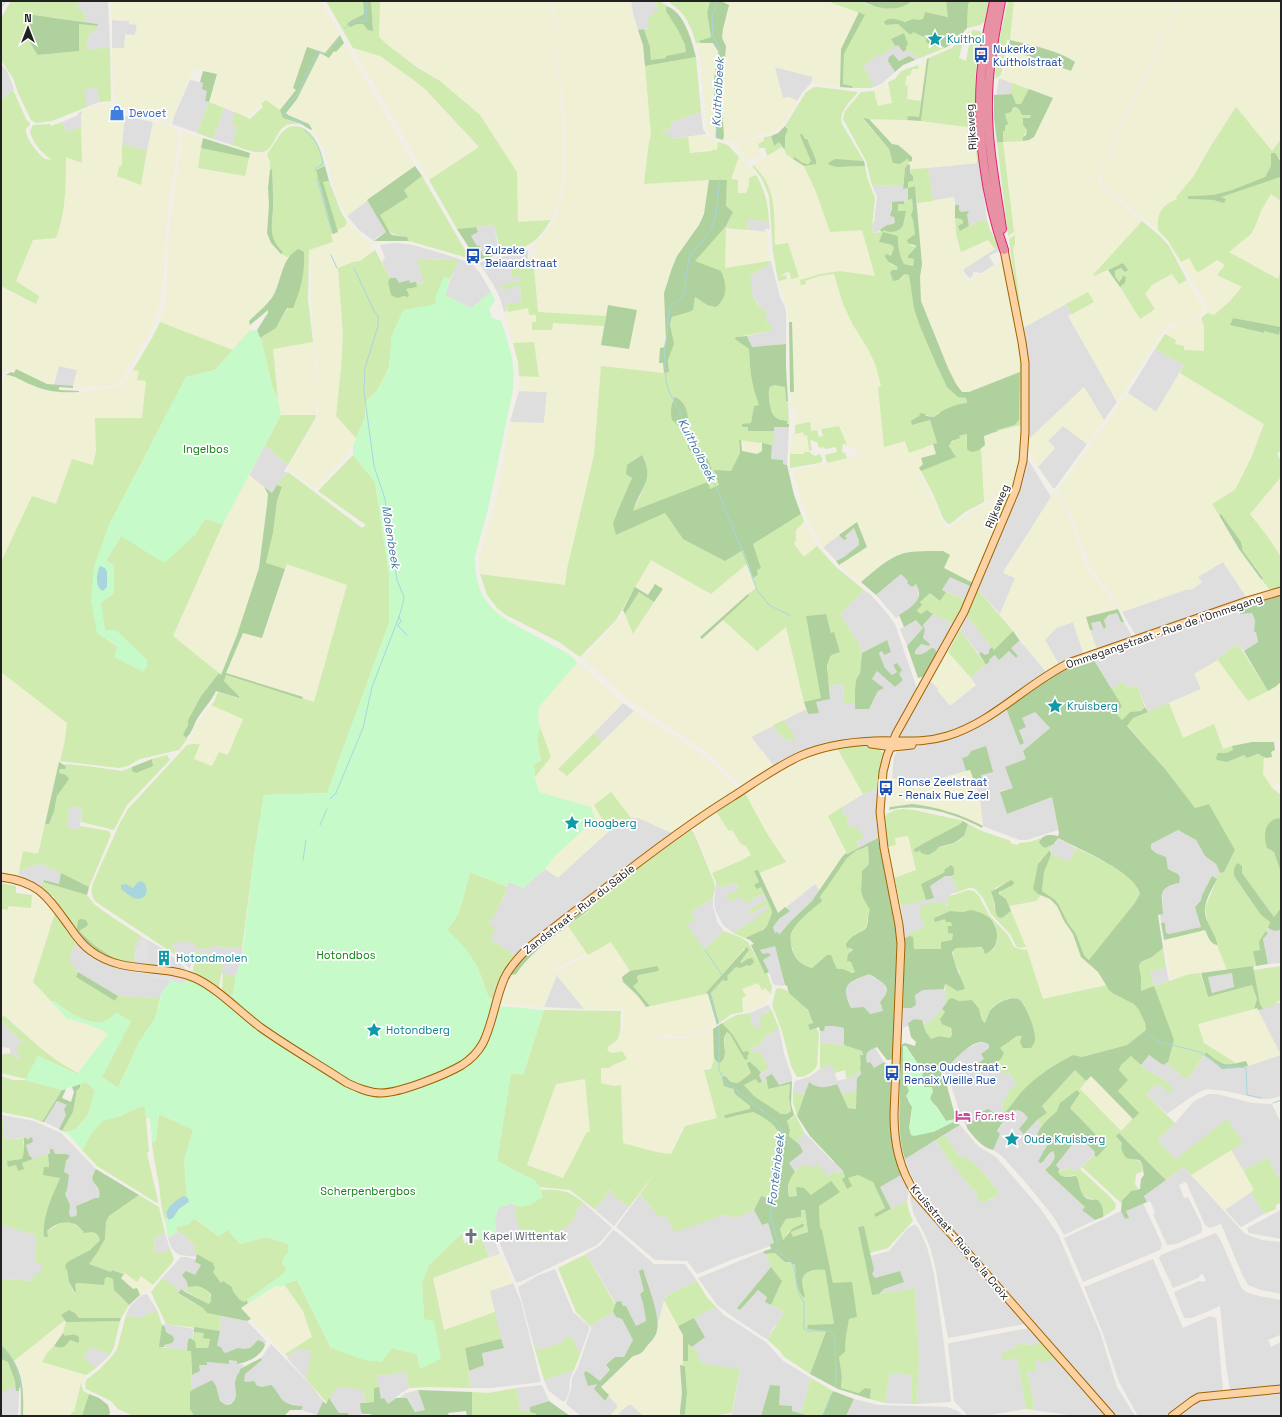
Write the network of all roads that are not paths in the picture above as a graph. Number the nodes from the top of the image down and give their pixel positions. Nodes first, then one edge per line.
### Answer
1 (994, 1) edge
2 (1002, 1) edge
3 (1004, 250) junction
4 (1281, 591) edge
5 (892, 744) junction
6 (1, 877) edge
7 (1281, 1389) edge
8 (1111, 1416) edge
9 (1172, 1416) edge

1 - 3 highway, Rijksweg
2 - 3 highway, Rijksweg
3 - 5 main road, Rijksweg
4 - 5 main road, Ommegangstraat - Rue de l'Ommegang
5 - 6 main road, Zandstraat - Rue du Sable
5 - 8 main road, Kruisstraat - Rue de la Croix
7 - 9 main road

